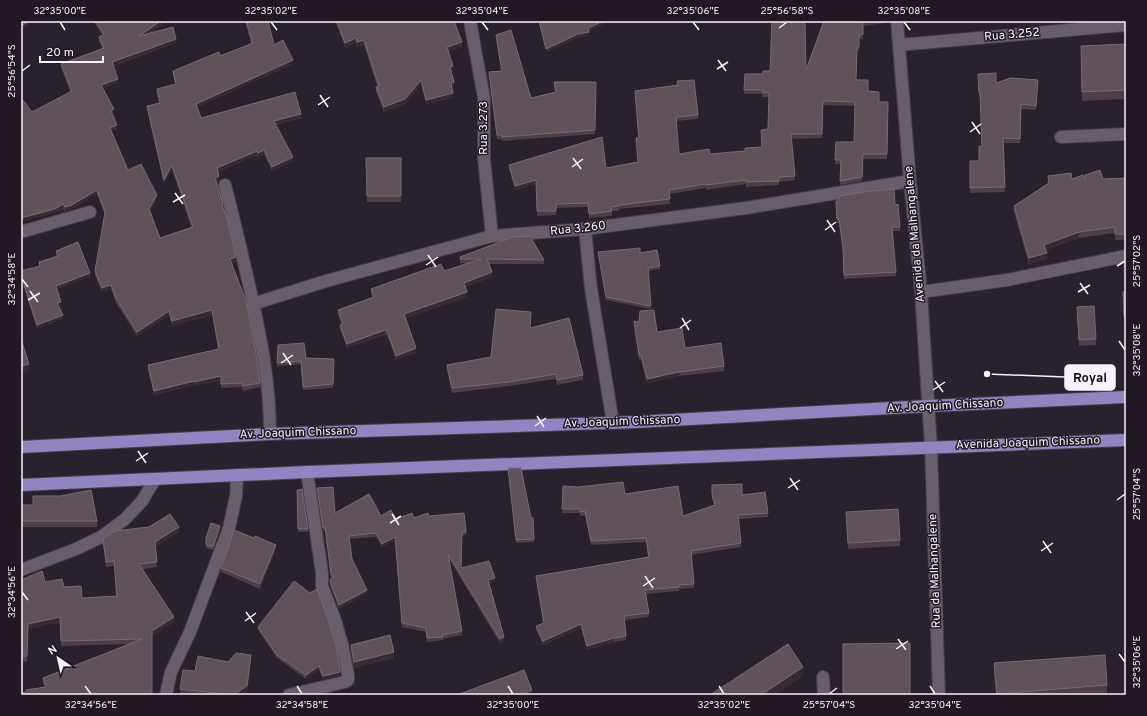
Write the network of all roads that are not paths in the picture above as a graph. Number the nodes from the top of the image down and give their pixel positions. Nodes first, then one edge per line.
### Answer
1 (470, 21) edge
2 (897, 21) edge
3 (1126, 25) edge
4 (899, 45) junction
5 (1126, 134) edge
6 (1061, 137) dead end
7 (910, 181) junction
8 (225, 185) dead end
9 (90, 212) dead end
10 (584, 229) junction
11 (21, 232) edge
12 (492, 236) junction
13 (1126, 256) edge
14 (921, 292) junction
15 (253, 304) junction
16 (1126, 397) edge
17 (928, 406) junction
18 (613, 423) junction
19 (270, 434) junction
20 (1126, 440) edge
21 (21, 447) edge
22 (931, 447) junction
23 (307, 472) junction
24 (237, 475) junction
25 (155, 479) junction
26 (21, 485) edge
27 (21, 570) edge
28 (823, 677) dead end
29 (166, 695) edge
30 (289, 695) edge
31 (824, 695) edge
32 (939, 695) edge

1 - 12 street, Rua 3.273
2 - 4 street, Avenida da Malhangalene
3 - 4 street, Rua 3.252
4 - 7 street, Avenida da Malhangalene
5 - 6 street
7 - 10 street, Rua 3.260
7 - 14 street, Avenida da Malhangalene
8 - 15 street
9 - 11 street
10 - 12 street, Rua 3.260
10 - 18 street
12 - 15 street, Rua 3.260
13 - 14 street
14 - 17 street, Avenida da Malhangalene
15 - 19 street
16 - 17 main road, Av. Joaquim Chissano
17 - 18 main road, Av. Joaquim Chissano
17 - 22 street, Avenida da Malhangalene
18 - 19 main road, Av. Joaquim Chissano
19 - 21 main road, Av. Joaquim Chissano
20 - 22 main road, Avenida Joaquim Chissano
22 - 23 main road
22 - 32 street, Rua da Malhangalene
23 - 24 main road
23 - 30 street
24 - 25 main road
24 - 29 street
25 - 26 main road
25 - 27 street
28 - 31 street

